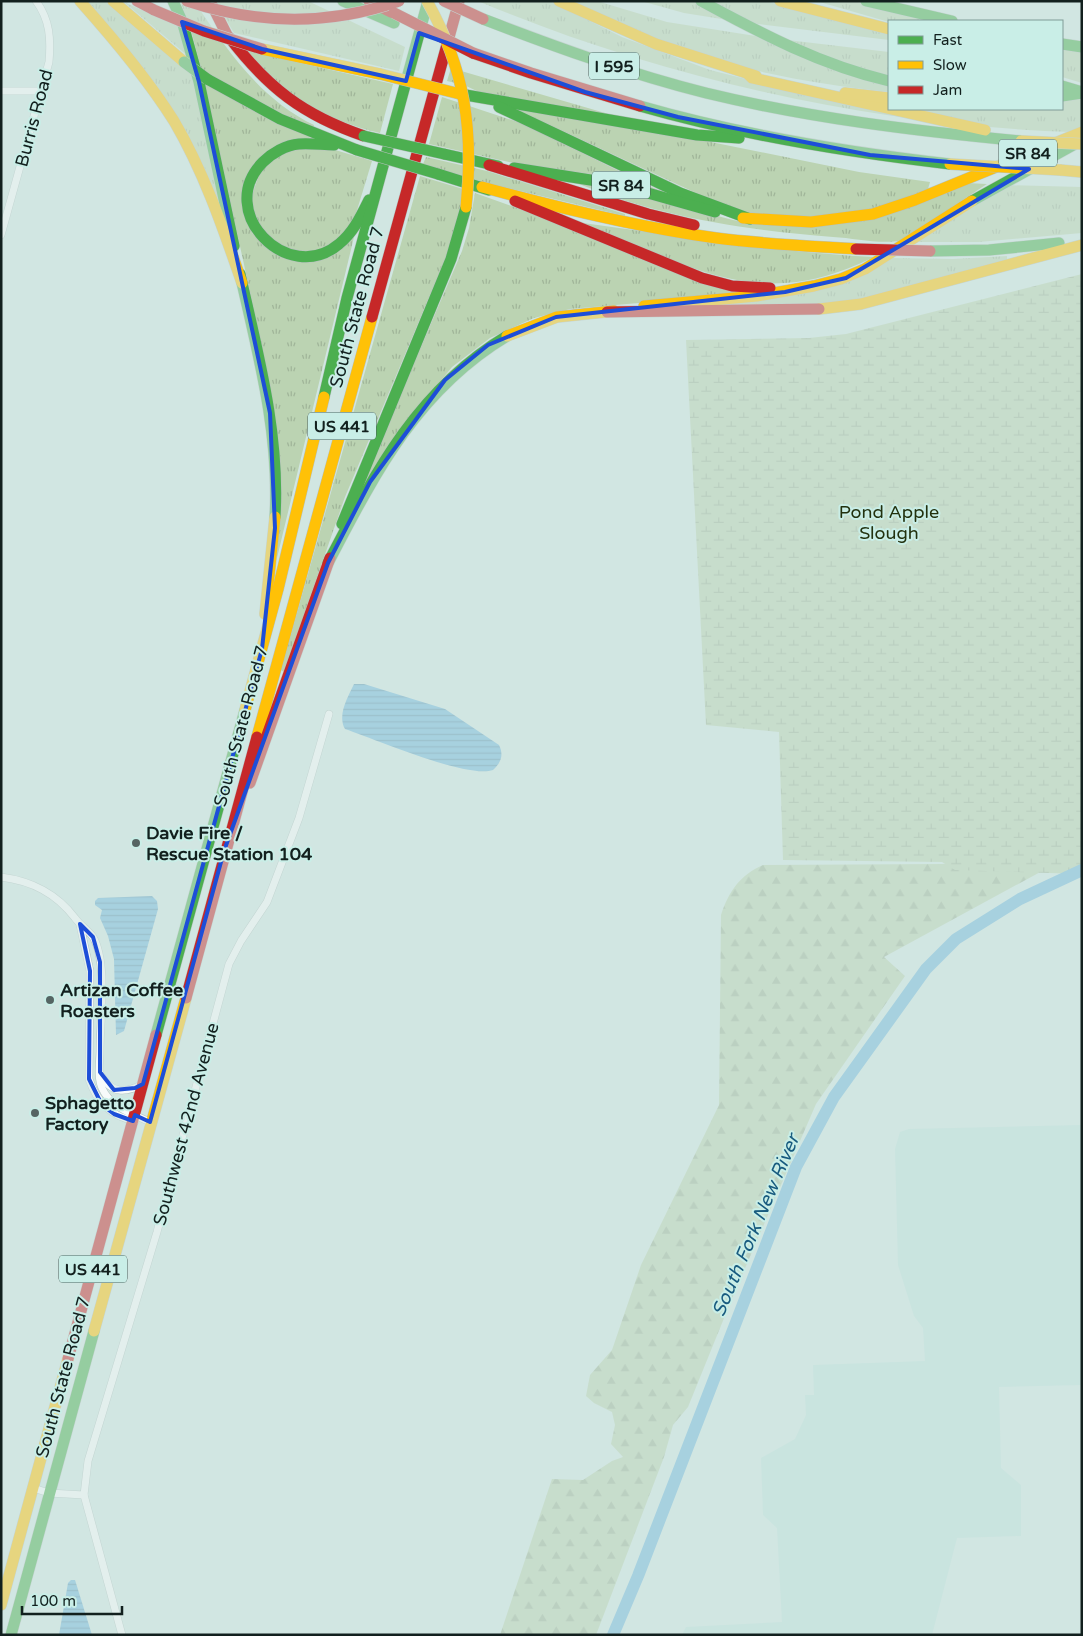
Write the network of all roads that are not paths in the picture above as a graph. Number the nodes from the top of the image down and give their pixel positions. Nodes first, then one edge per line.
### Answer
1 (36, 1) edge
2 (80, 1) edge
3 (113, 1) edge
4 (137, 1) edge
5 (173, 1) edge
6 (186, 1) edge
7 (202, 1) edge
8 (210, 1) edge
9 (343, 1) edge
10 (369, 1) edge
11 (400, 1) edge
12 (427, 1) edge
13 (444, 1) edge
14 (459, 1) edge
15 (559, 1) edge
16 (701, 1) edge
17 (780, 1) edge
18 (804, 1) edge
19 (866, 1) edge
20 (848, 17) junction
21 (394, 18) junction
22 (948, 20) edge
23 (888, 29) edge
24 (227, 35) junction
25 (1063, 44) edge
26 (1082, 47) edge
27 (748, 74) junction
28 (888, 81) edge
29 (1, 91) edge
30 (40, 91) junction
31 (460, 94) junction
32 (888, 98) edge
33 (888, 109) edge
34 (895, 110) edge
35 (1082, 132) edge
36 (782, 140) junction
37 (1021, 141) junction
38 (1082, 142) edge
39 (357, 150) junction
40 (488, 165) junction
41 (1082, 172) edge
42 (378, 183) junction
43 (482, 187) junction
44 (750, 219) junction
45 (1, 236) edge
46 (1082, 240) edge
47 (1082, 245) edge
48 (856, 250) junction
49 (242, 283) junction
50 (807, 288) junction
51 (607, 312) junction
52 (328, 563) junction
53 (262, 649) junction
54 (329, 714) dead end
55 (224, 851) junction
56 (1, 877) edge
57 (80, 924) junction
58 (90, 991) junction
59 (100, 1006) junction
60 (100, 1072) junction
61 (143, 1084) junction
62 (134, 1118) junction
63 (150, 1122) junction
64 (85, 1297) junction
65 (95, 1326) junction
66 (33, 1488) junction
67 (49, 1492) junction
68 (84, 1495) junction
69 (1, 1605) edge
70 (10, 1635) edge
71 (122, 1635) edge

1 - 30 street, Burris Road
2 - 49 main road
3 - 39 main road, bridge
4 - 31 main road, bridge
5 - 49 main road
6 - 11 main road, bridge
7 - 24 main road, SR 84
8 - 24 main road
9 - 21 main road, I 595
10 - 21 main road
12 - 42 main road, South State Road 7 / US 441
12 - 52 main road, bridge
13 - 37 main road, I 595, bridge
14 - 55 main road, South State Road 7 / US 441
15 - 27 main road
16 - 28 main road
17 - 20 main road
18 - 20 main road
19 - 22 main road
20 - 23 main road
21 - 36 main road, I 595, bridge
24 - 40 main road, SR 84, bridge
25 - 26 main road
27 - 32 main road
27 - 33 main road
29 - 30 street
30 - 45 street, Burris Road
31 - 36 main road
31 - 44 main road
34 - 37 main road
35 - 44 main road, SR 84
36 - 41 main road, I 595, bridge
37 - 38 main road, I 595, bridge
38 - 50 main road
39 - 42 main road
39 - 43 main road, bridge
40 - 44 main road, SR 84
40 - 48 main road
42 - 53 main road, South State Road 7 / US 441
43 - 48 main road
43 - 50 main road
46 - 48 main road, bridge
47 - 51 main road
49 - 53 main road
50 - 51 main road
51 - 52 main road
52 - 55 main road
53 - 61 main road, South State Road 7 / US 441
54 - 68 street, Southwest 42nd Avenue
55 - 63 main road, South State Road 7 / US 441
56 - 57 street
57 - 58 street
57 - 59 street
58 - 59 street
58 - 62 street
59 - 60 street
60 - 61 street
60 - 62 street
61 - 62 main road, South State Road 7 / US 441
62 - 63 street
62 - 64 main road, South State Road 7 / US 441
63 - 65 main road, South State Road 7 / US 441
64 - 65 main road
64 - 66 main road, South State Road 7 / US 441
65 - 67 main road, South State Road 7 / US 441
66 - 67 street
66 - 69 main road, South State Road 7 / US 441
67 - 68 street
67 - 70 main road, South State Road 7 / US 441
68 - 71 street

